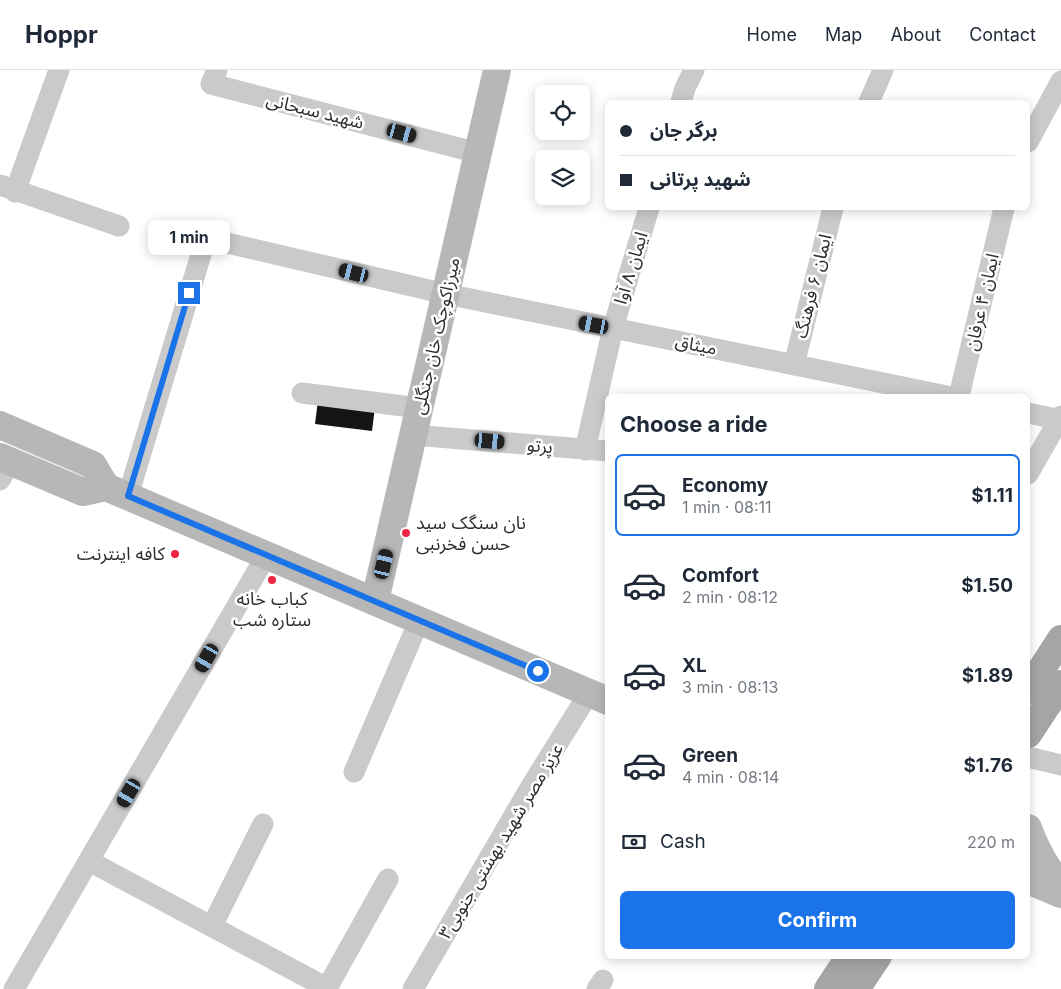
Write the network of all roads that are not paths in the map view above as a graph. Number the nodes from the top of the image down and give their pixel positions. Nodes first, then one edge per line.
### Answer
1 (59, 70) edge
2 (497, 70) edge
3 (694, 70) edge
4 (883, 70) edge
5 (214, 77) edge
6 (1061, 81) edge
7 (682, 100) edge
8 (870, 100) edge
9 (1030, 138) edge
10 (478, 153) junction
11 (8, 188) edge
12 (648, 210) edge
13 (833, 210) edge
14 (1004, 210) edge
15 (119, 226) dead end
16 (174, 233) dead end
17 (206, 238) junction
18 (446, 294) junction
19 (613, 328) junction
20 (794, 365) junction
21 (302, 393) dead end
22 (937, 394) edge
23 (959, 394) edge
24 (420, 408) junction
25 (1030, 413) edge
26 (1060, 418) edge
27 (0, 425) edge
28 (413, 435) junction
29 (586, 450) junction
30 (605, 452) edge
31 (3, 467) edge
32 (1030, 470) edge
33 (117, 492) junction
34 (266, 556) junction
35 (375, 601) junction
36 (419, 620) junction
37 (1061, 639) edge
38 (1061, 684) edge
39 (1030, 687) edge
40 (598, 697) edge
41 (1030, 731) edge
42 (1030, 757) edge
43 (1061, 765) edge
44 (354, 772) dead end
45 (263, 824) dead end
46 (1030, 834) edge
47 (89, 861) junction
48 (388, 879) dead end
49 (1030, 881) edge
50 (1061, 887) edge
51 (1030, 896) edge
52 (1061, 896) edge
53 (212, 926) junction
54 (848, 959) edge
55 (876, 959) edge
56 (14, 989) edge
57 (328, 989) edge
58 (414, 989) edge
59 (828, 989) edge
60 (856, 989) edge

1 - 11 street
2 - 10 main road, میرزاکوچک خان جنگلی
3 - 7 street
4 - 8 street
5 - 10 street, شهید سبحانی
6 - 9 street
10 - 18 main road, میرزاکوچک خان جنگلی
11 - 15 street
12 - 19 street, ایمان ۸ آوا
13 - 20 street, ایمان ۶ فرهنگ
14 - 23 street, ایمان ۴ عرفان
16 - 17 street, میثاق
17 - 18 street, میثاق
17 - 33 street
18 - 19 street, میثاق
18 - 24 main road, میرزاکوچک خان جنگلی
19 - 20 street, میثاق
19 - 29 street, ایمان ۸ آوا
20 - 22 street, میثاق
21 - 24 street
24 - 28 main road, میرزاکوچک خان جنگلی
25 - 26 street
26 - 32 street
27 - 33 main road
28 - 29 street, پرتو
28 - 35 main road, میرزاکوچک خان جنگلی
29 - 30 street, پرتو
31 - 33 main road
33 - 34 main road
34 - 35 main road
34 - 47 street
35 - 36 main road
36 - 40 main road
36 - 44 street
37 - 39 main road
38 - 41 main road
40 - 58 street, عزیز مصر شهید بهشتی جنوبی۳
42 - 43 street
45 - 53 street
46 - 50 main road
47 - 53 street
47 - 56 street
48 - 57 street
49 - 52 main road
51 - 52 main road
53 - 57 street
54 - 59 main road
55 - 60 main road

